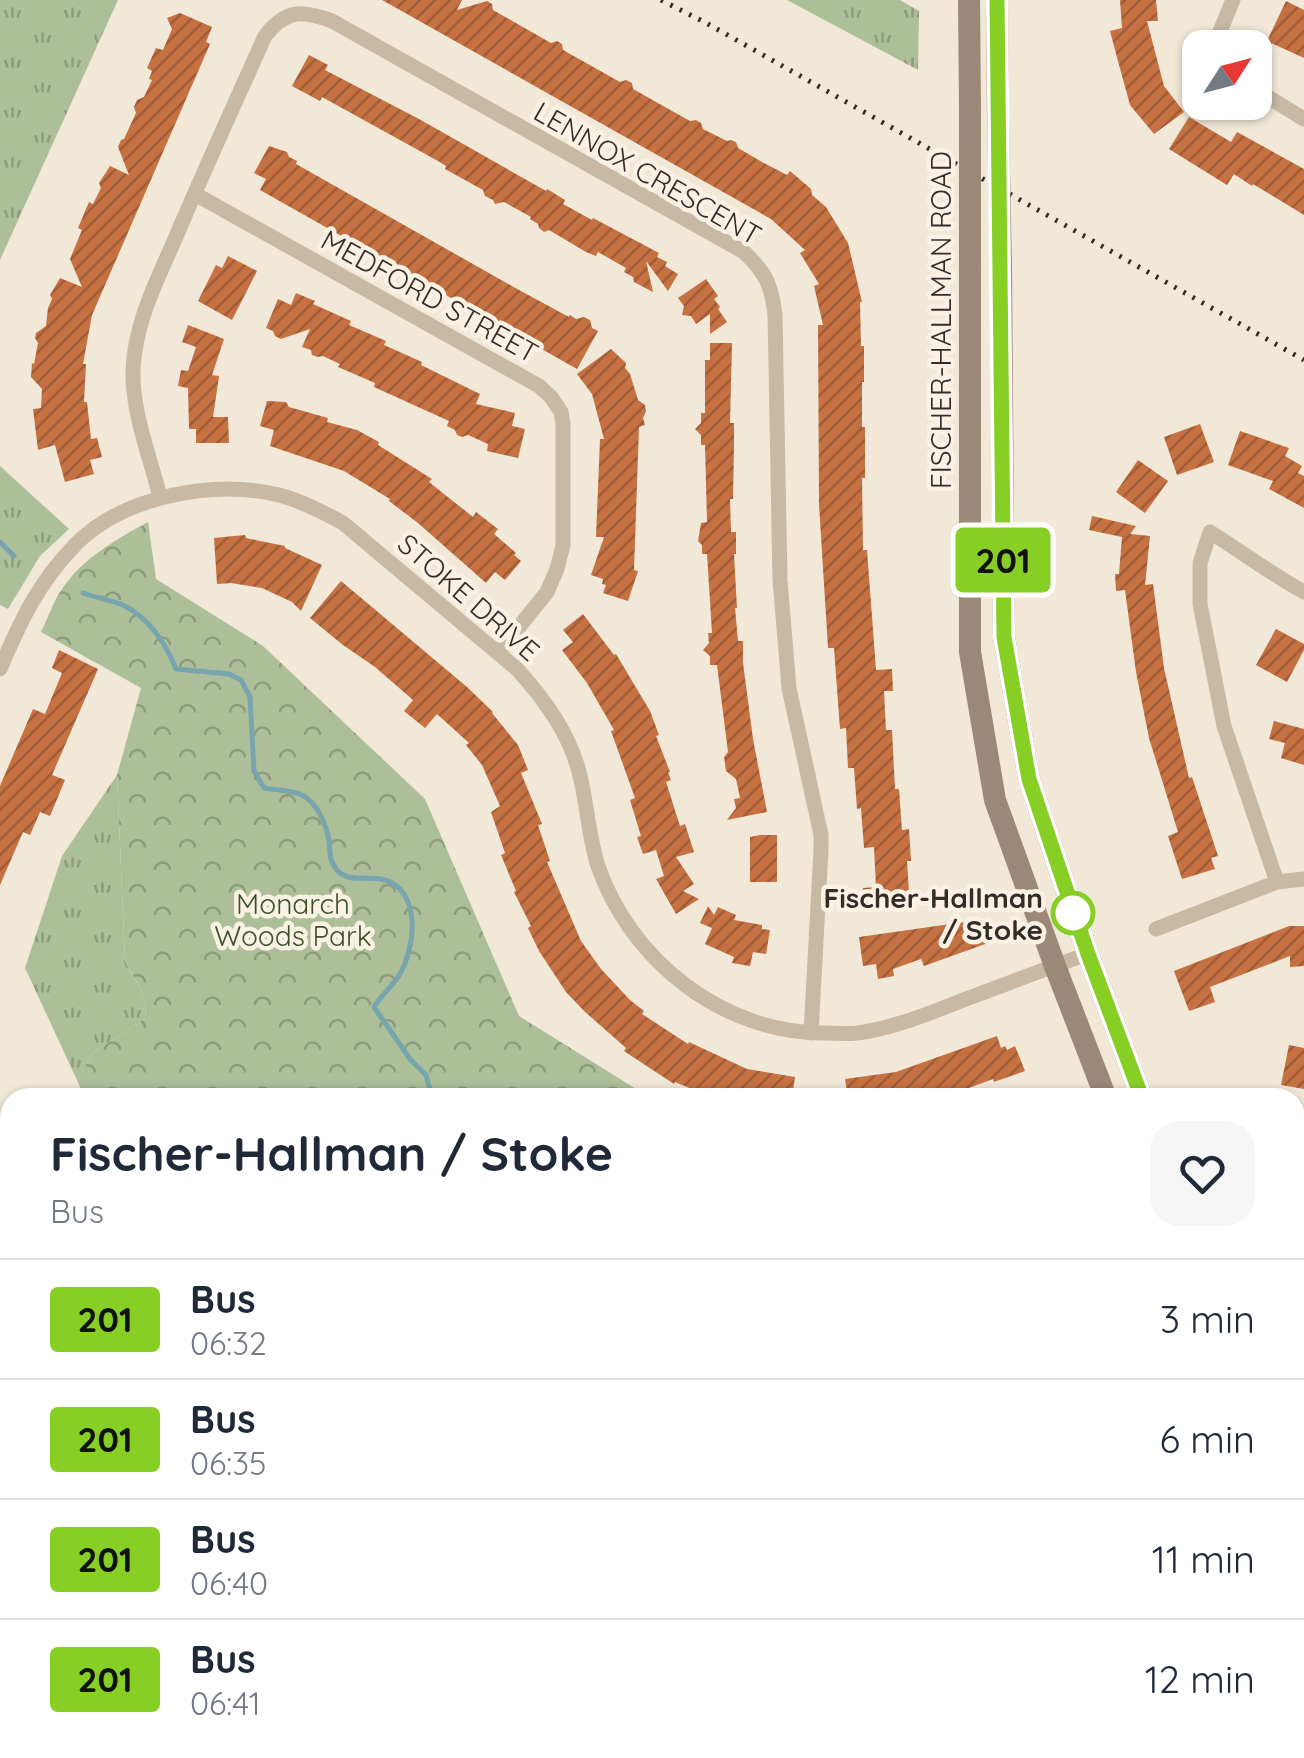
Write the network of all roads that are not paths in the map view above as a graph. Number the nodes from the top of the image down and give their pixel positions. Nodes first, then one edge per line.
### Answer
1 (969, 0) edge
2 (997, 0) edge
3 (1233, 0) edge
4 (1220, 30) edge
5 (1272, 99) edge
6 (1304, 119) edge
7 (194, 194) junction
8 (160, 497) junction
9 (1304, 592) edge
10 (498, 653) junction
11 (0, 669) edge
12 (1304, 879) edge
13 (1277, 882) junction
14 (1156, 929) dead end
15 (1088, 954) junction
16 (1055, 966) junction
17 (811, 1033) junction
18 (1102, 1088) edge
19 (1138, 1088) edge

1 - 16 main road, FISCHER-HALLMAN ROAD, bridge
2 - 15 main road, bridge
3 - 4 street
5 - 6 street
7 - 8 street, LENNOX CRESCENT
7 - 10 street, MEDFORD STREET
7 - 17 street, LENNOX CRESCENT
8 - 10 street, STOKE DRIVE
8 - 11 street, STOKE DRIVE
9 - 13 street
10 - 17 street, STOKE DRIVE
12 - 13 street
13 - 14 street
15 - 16 street, STOKE DRIVE
15 - 19 main road
16 - 17 street, STOKE DRIVE
16 - 18 main road, FISCHER-HALLMAN ROAD

